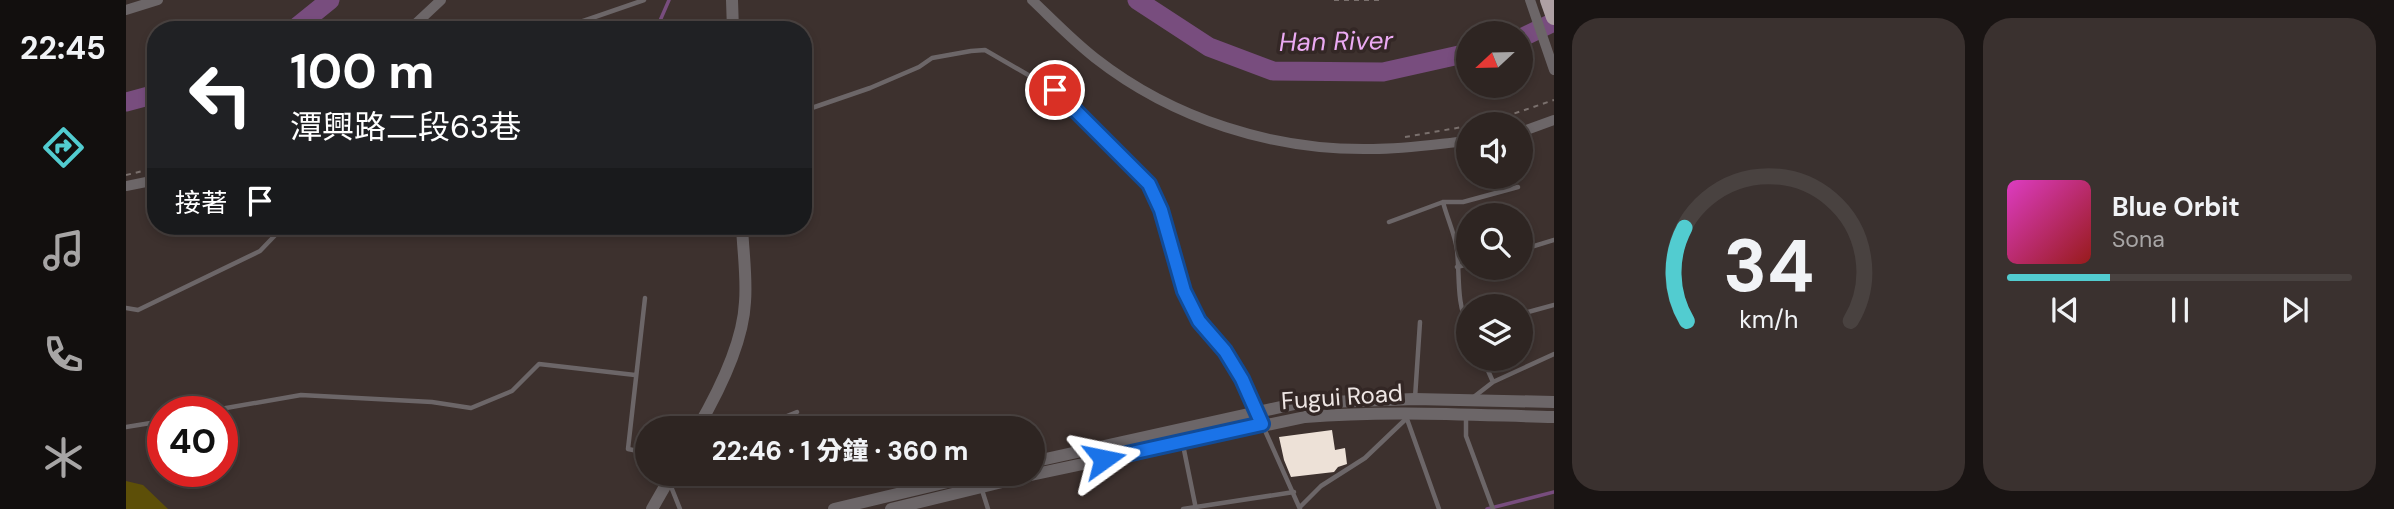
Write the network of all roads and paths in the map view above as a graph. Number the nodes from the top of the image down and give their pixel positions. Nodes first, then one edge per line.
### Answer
1 (158, 0) edge
2 (441, 0) edge
3 (644, 0) edge
4 (732, 0) edge
5 (1032, 0) edge
6 (1334, 0) edge
7 (1380, 0) edge
8 (1530, 0) edge
9 (1548, 0) edge
10 (126, 10) edge
11 (1554, 16) edge
12 (419, 21) edge
13 (583, 21) edge
14 (733, 21) edge
15 (1554, 70) edge
16 (1554, 100) edge
17 (812, 108) edge
18 (1519, 112) edge
19 (1554, 120) edge
20 (1456, 128) edge
21 (1533, 128) edge
22 (1405, 136) dead end
23 (1456, 142) edge
24 (147, 169) edge
25 (126, 175) edge
26 (147, 182) edge
27 (126, 186) edge
28 (1511, 189) edge
29 (1443, 202) junction
30 (1389, 222) dead end
31 (278, 235) edge
32 (743, 235) edge
33 (1554, 240) edge
34 (1456, 245) edge
35 (1533, 246) edge
36 (645, 298) dead end
37 (1554, 305) edge
38 (126, 308) edge
39 (1533, 311) edge
40 (1420, 322) dead end
41 (1554, 354) edge
42 (1488, 371) edge
43 (635, 375) junction
44 (1493, 382) junction
45 (1415, 399) junction
46 (1471, 399) junction
47 (1554, 402) edge
48 (238, 406) edge
49 (1257, 411) junction
50 (796, 412) dead end
51 (1466, 415) junction
52 (704, 416) edge
53 (786, 416) edge
54 (1410, 416) junction
55 (1554, 417) edge
56 (147, 424) edge
57 (1262, 424) junction
58 (126, 427) edge
59 (1182, 442) junction
60 (635, 450) edge
61 (1045, 458) edge
62 (665, 486) edge
63 (670, 486) edge
64 (931, 486) edge
65 (982, 488) junction
66 (1294, 492) junction
67 (917, 506) edge
68 (1196, 508) edge
69 (1300, 508) edge
70 (652, 509) edge
71 (680, 509) edge
72 (834, 509) edge
73 (891, 509) edge
74 (988, 509) edge
75 (1183, 509) edge
76 (1439, 509) edge
77 (1493, 509) edge

1 - 10 street
2 - 12 street
3 - 13 lane
4 - 14 street
5 - 23 street
6 - 7 path
8 - 15 street
9 - 11 highway
16 - 18 path
17 - 49 lane
19 - 21 street
20 - 22 path
24 - 25 path
26 - 27 street
28 - 29 lane
29 - 30 lane
29 - 34 lane
31 - 38 lane
32 - 52 street
33 - 35 lane
36 - 43 lane
37 - 39 lane
40 - 45 lane
41 - 44 lane
42 - 44 lane
43 - 48 lane
43 - 60 lane
44 - 46 lane
45 - 46 street, Fugui Road
45 - 49 street, Fugui Road
46 - 47 street, Fugui Road
46 - 51 lane
49 - 57 lane
49 - 61 street, Fugui Road
50 - 53 lane
51 - 54 street, Fugui Road
51 - 55 street, Fugui Road
51 - 77 lane
54 - 57 street, Fugui Road
54 - 69 lane
54 - 76 lane
56 - 58 lane
57 - 59 street, Fugui Road
57 - 66 lane
59 - 65 street, Fugui Road
59 - 68 lane
62 - 70 street
63 - 71 lane
64 - 72 street
65 - 67 street, Fugui Road
65 - 74 lane
66 - 68 lane
66 - 69 lane
67 - 73 street, Fugui Road
68 - 75 lane

